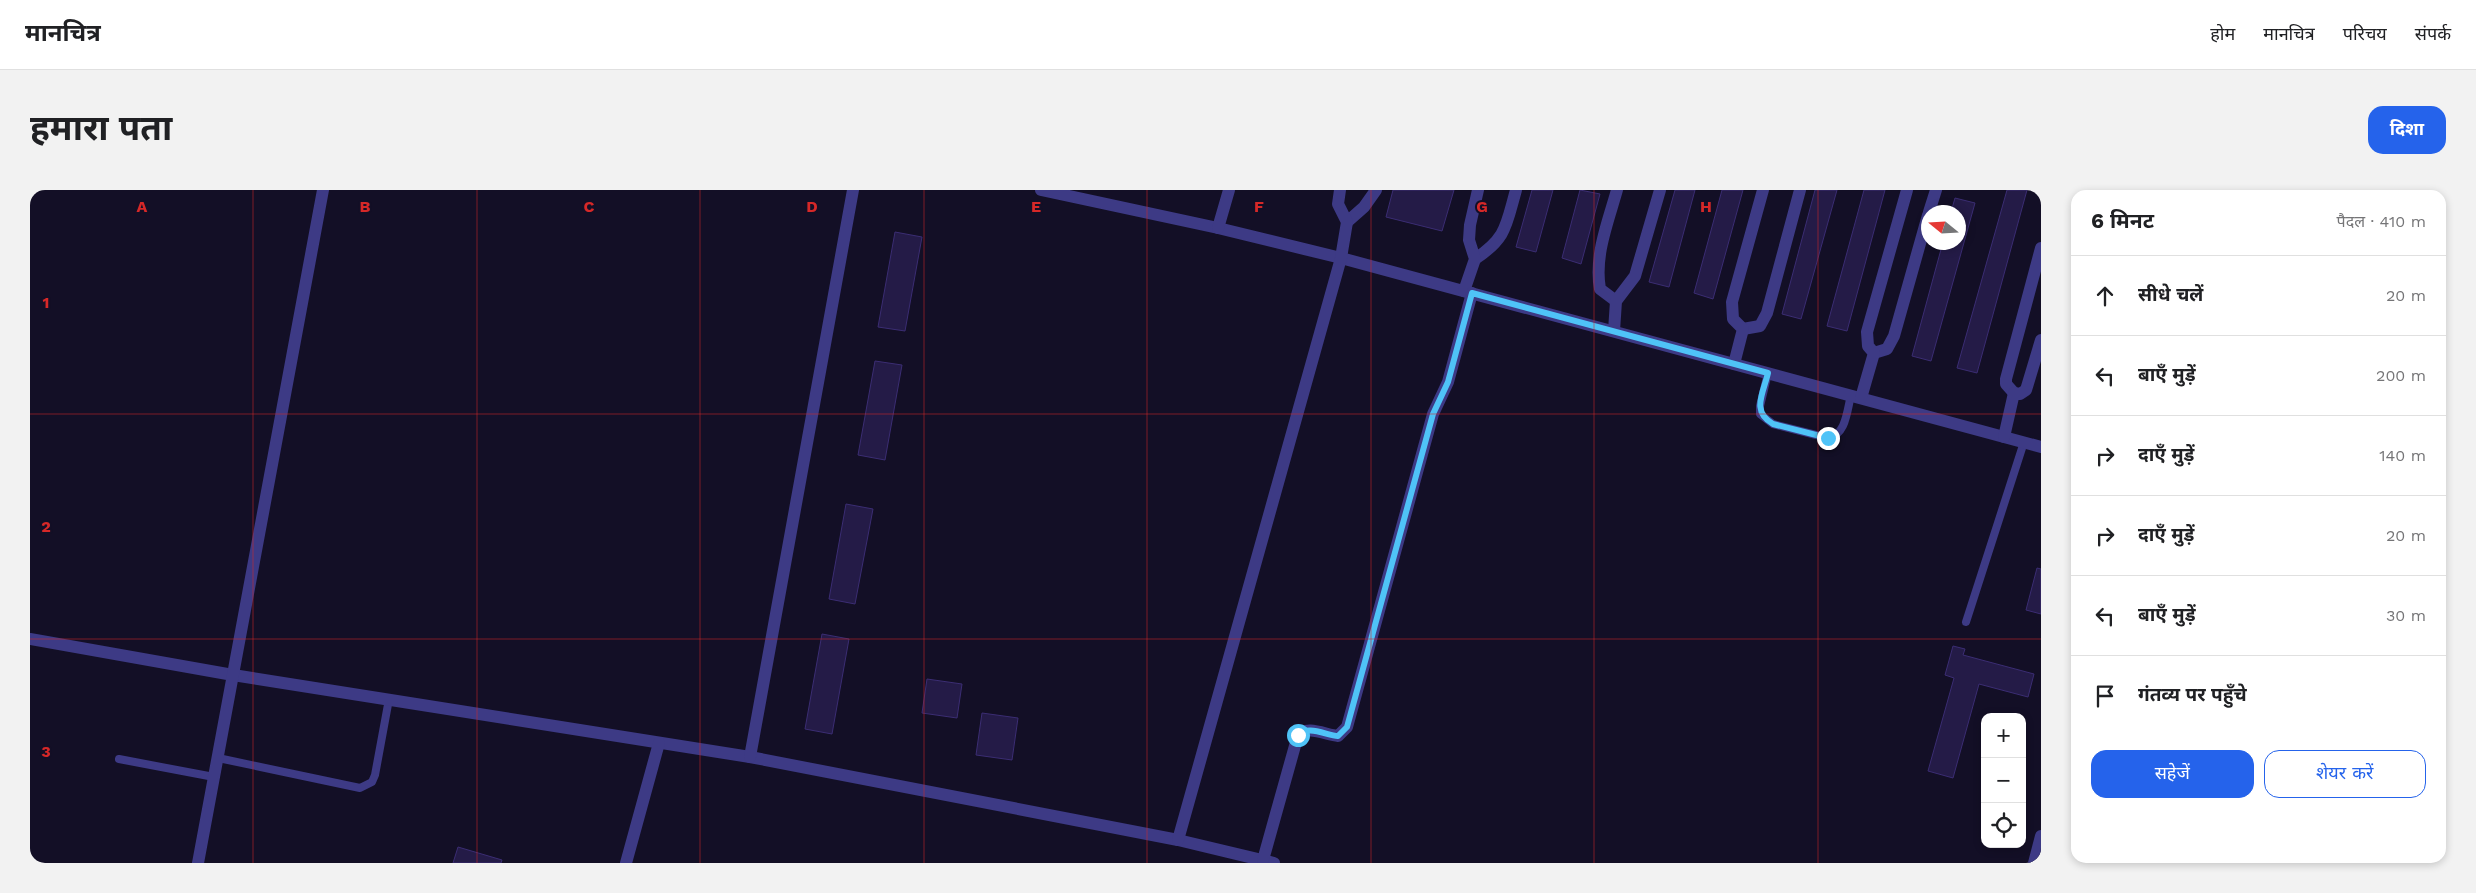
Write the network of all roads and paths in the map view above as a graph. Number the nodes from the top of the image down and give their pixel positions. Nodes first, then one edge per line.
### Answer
1 (323, 190) edge
2 (853, 190) edge
3 (1041, 190) edge
4 (1229, 190) edge
5 (1340, 190) edge
6 (1376, 190) edge
7 (1478, 190) edge
8 (1516, 190) edge
9 (1617, 190) edge
10 (1660, 190) edge
11 (1763, 190) edge
12 (1800, 190) edge
13 (1907, 190) edge
14 (1936, 190) edge
15 (1932, 205) edge
16 (1347, 222) junction
17 (1218, 228) junction
18 (1921, 242) edge
19 (2041, 248) edge
20 (1341, 258) junction
21 (1475, 259) junction
22 (1468, 292) junction
23 (1616, 301) junction
24 (1743, 329) junction
25 (1614, 331) junction
26 (2041, 340) edge
27 (1874, 353) junction
28 (1734, 364) junction
29 (1768, 373) junction
30 (2014, 393) junction
31 (1856, 397) junction
32 (2004, 437) junction
33 (2024, 442) junction
34 (2041, 447) edge
35 (1966, 622) dead end
36 (30, 639) edge
37 (233, 675) junction
38 (389, 699) junction
39 (659, 743) junction
40 (750, 757) junction
41 (218, 758) junction
42 (119, 759) dead end
43 (214, 777) junction
44 (2041, 836) edge
45 (1178, 840) junction
46 (1269, 862) edge
47 (198, 863) edge
48 (626, 863) edge
49 (2034, 863) edge

1 - 37 street
2 - 40 street
3 - 17 street
4 - 17 street
5 - 16 street
6 - 16 street
7 - 21 street
8 - 21 street
9 - 23 street
10 - 23 street
11 - 24 street
12 - 24 street
13 - 27 street
14 - 15 street
16 - 20 street
17 - 20 street
18 - 27 street
19 - 30 street
20 - 22 street
20 - 45 street
21 - 22 street
22 - 25 street
22 - 46 street
23 - 25 street
24 - 28 street
25 - 28 street
26 - 30 street
27 - 31 street
28 - 29 street
29 - 31 street
29 - 31 lane
30 - 32 street
31 - 32 street
32 - 33 street
33 - 34 street
33 - 35 lane
36 - 37 street
37 - 38 street
37 - 41 street
38 - 39 street
38 - 41 lane
39 - 40 street
39 - 48 street
40 - 45 street
41 - 43 street
42 - 43 lane
43 - 47 street
44 - 49 street
45 - 46 street

